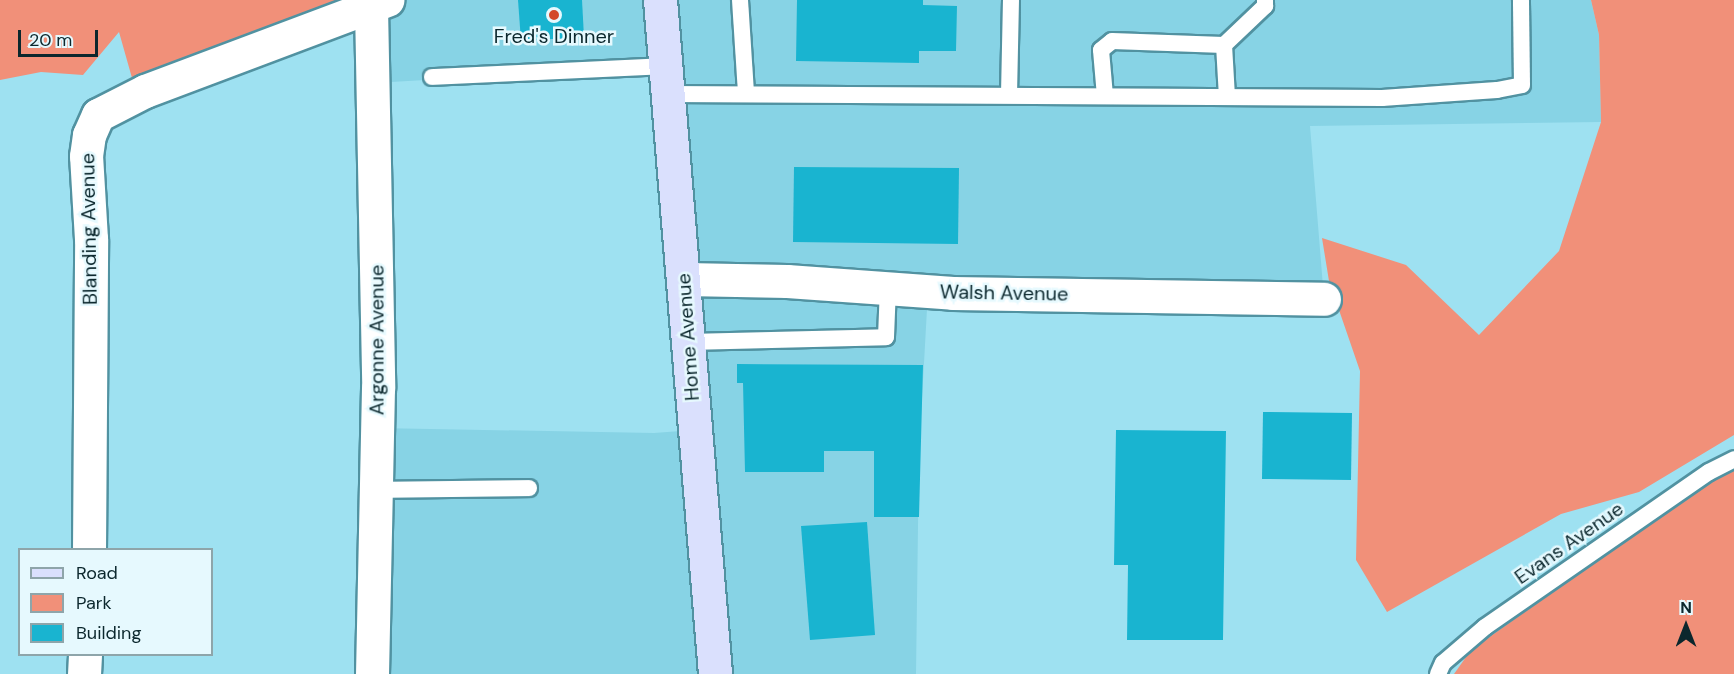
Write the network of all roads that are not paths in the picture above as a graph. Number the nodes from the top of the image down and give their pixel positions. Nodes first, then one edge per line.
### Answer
1 (660, 0) edge
2 (740, 0) edge
3 (1011, 0) edge
4 (1265, 0) edge
5 (1521, 0) edge
6 (379, 3) edge
7 (1224, 45) junction
8 (432, 77) dead end
9 (666, 80) junction
10 (746, 94) junction
11 (1010, 95) junction
12 (1105, 96) junction
13 (1227, 97) junction
14 (685, 279) junction
15 (888, 288) junction
16 (1324, 299) dead end
17 (688, 342) junction
18 (1734, 459) edge
19 (529, 488) dead end
20 (375, 490) junction
21 (89, 548) edge
22 (85, 656) edge
23 (84, 674) edge
24 (372, 674) edge
25 (715, 674) edge
26 (1438, 674) edge

1 - 9 street, Home Avenue
2 - 10 lane
3 - 11 lane
4 - 7 lane
5 - 13 lane
6 - 20 street, Argonne Avenue
6 - 21 street, Blanding Avenue
7 - 12 lane
7 - 13 lane
8 - 9 lane
9 - 10 lane
9 - 14 street, Home Avenue
10 - 11 lane
11 - 12 lane
12 - 13 lane
14 - 15 street, Walsh Avenue
14 - 17 street, Home Avenue
15 - 16 street, Walsh Avenue
15 - 17 lane
17 - 25 street, Home Avenue
18 - 26 lane, Evans Avenue
19 - 20 lane
20 - 24 street, Argonne Avenue
22 - 23 street

